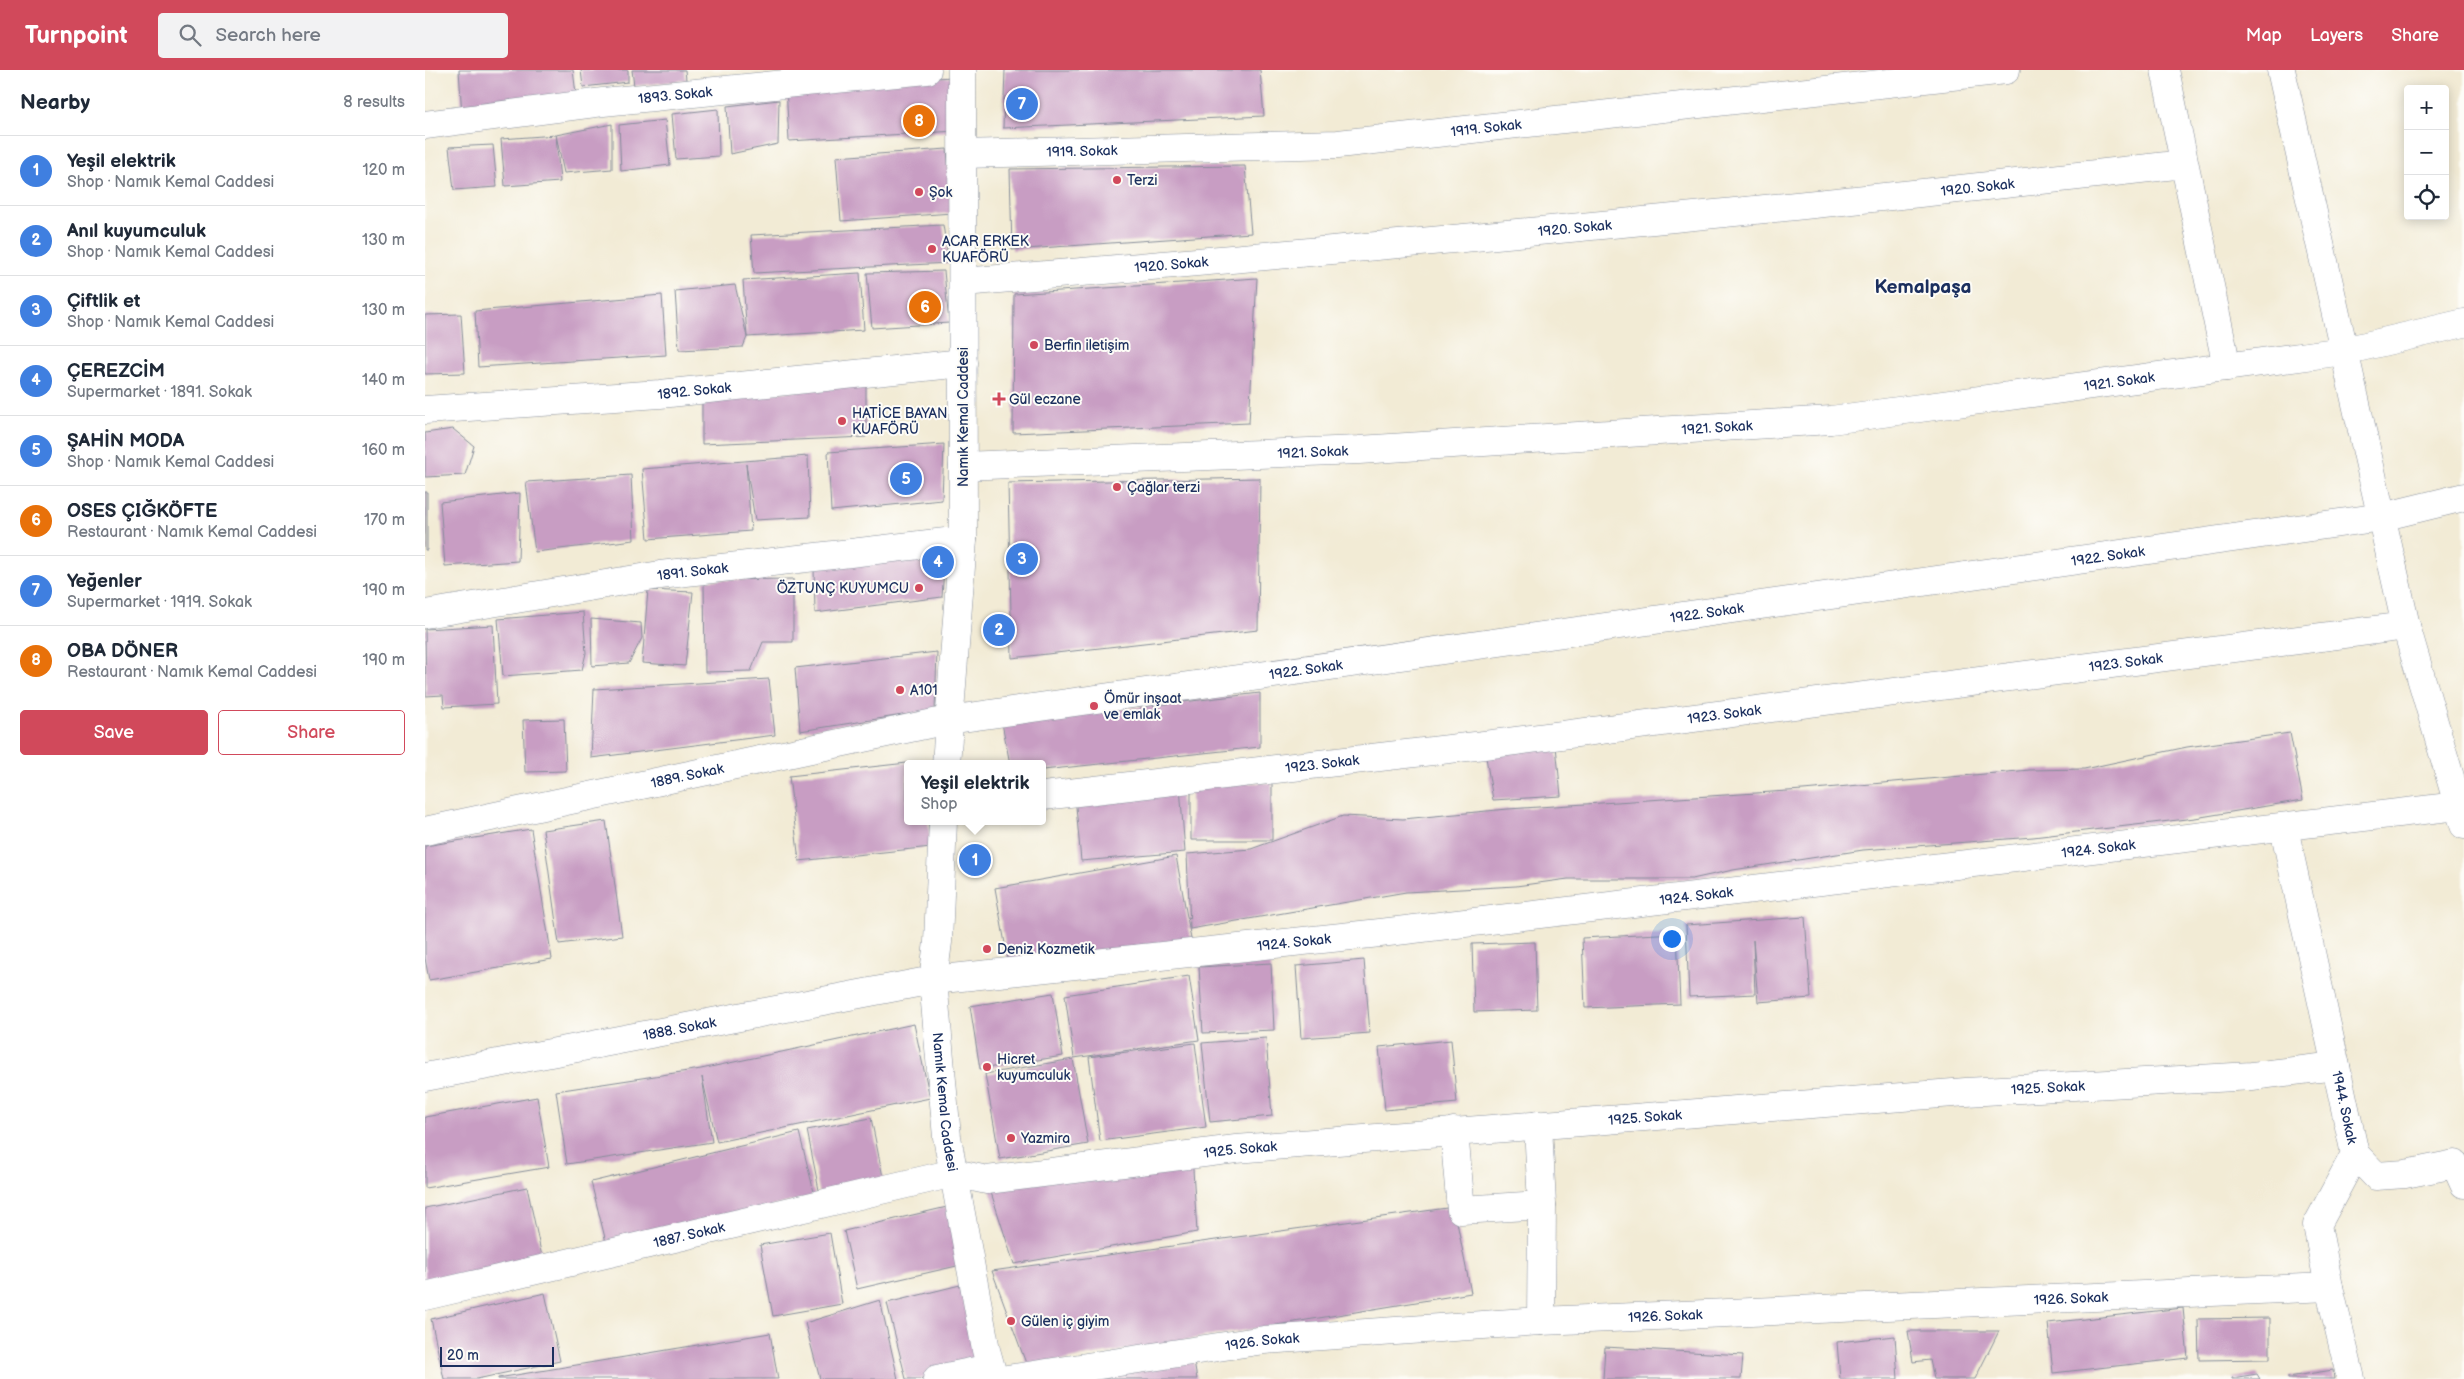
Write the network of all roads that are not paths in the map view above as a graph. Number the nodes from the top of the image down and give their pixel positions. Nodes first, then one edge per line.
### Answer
1 (927, 70) edge
2 (962, 70) edge
3 (2006, 70) edge
4 (2165, 70) edge
5 (2281, 70) edge
6 (425, 125) edge
7 (963, 154) junction
8 (2185, 164) junction
9 (963, 282) junction
10 (2464, 323) edge
11 (2345, 351) junction
12 (963, 363) junction
13 (2227, 367) junction
14 (425, 410) edge
15 (963, 466) junction
16 (2464, 497) edge
17 (2382, 517) junction
18 (963, 540) junction
19 (425, 614) edge
20 (2406, 626) junction
21 (948, 720) junction
22 (2439, 740) junction
23 (946, 760) edge
24 (2464, 763) edge
25 (1046, 796) edge
26 (2461, 816) edge
27 (943, 825) edge
28 (2284, 828) junction
29 (425, 831) edge
30 (933, 980) junction
31 (2336, 1066) junction
32 (425, 1078) edge
33 (1538, 1125) junction
34 (1454, 1132) junction
35 (2355, 1154) junction
36 (2461, 1169) edge
37 (954, 1173) junction
38 (1542, 1206) junction
39 (2329, 1287) junction
40 (425, 1296) edge
41 (1541, 1321) junction
42 (997, 1375) edge
43 (937, 1379) edge
44 (2351, 1379) edge

1 - 6 street, 1893. Sokak
2 - 7 street, Namık Kemal Caddesi
3 - 7 street, 1919. Sokak
4 - 8 street
5 - 11 street
7 - 9 street, Namık Kemal Caddesi
8 - 9 street, 1920. Sokak
8 - 13 street
9 - 12 street, Namık Kemal Caddesi
10 - 11 street, 1921. Sokak
11 - 13 street, 1921. Sokak
11 - 17 street
12 - 14 street, 1892. Sokak
12 - 15 street, Namık Kemal Caddesi
13 - 15 street, 1921. Sokak
15 - 18 street, Namık Kemal Caddesi
16 - 17 street, 1922. Sokak
17 - 20 street
17 - 21 street, 1922. Sokak
18 - 19 street, 1891. Sokak
18 - 21 street, Namık Kemal Caddesi
20 - 22 street
20 - 25 street, 1923. Sokak
21 - 23 street, Namık Kemal Caddesi
21 - 29 street, 1889. Sokak
22 - 24 street
22 - 26 street
26 - 28 street, 1924. Sokak
27 - 30 street, Namık Kemal Caddesi
28 - 30 street, 1924. Sokak
28 - 31 street, 1944. Sokak
30 - 32 street, 1888. Sokak
30 - 37 street, Namık Kemal Caddesi
31 - 33 street, 1925. Sokak
31 - 35 street, 1944. Sokak
33 - 34 street, 1925. Sokak
33 - 38 street
34 - 37 street, 1925. Sokak
34 - 38 street
35 - 36 street
35 - 39 street, 1944. Sokak
37 - 40 street, 1887. Sokak
37 - 42 street, Namık Kemal Caddesi
38 - 41 street
39 - 41 street, 1926. Sokak
39 - 44 street, 1944. Sokak
41 - 42 street, 1926. Sokak
42 - 43 street, 1926. Sokak

